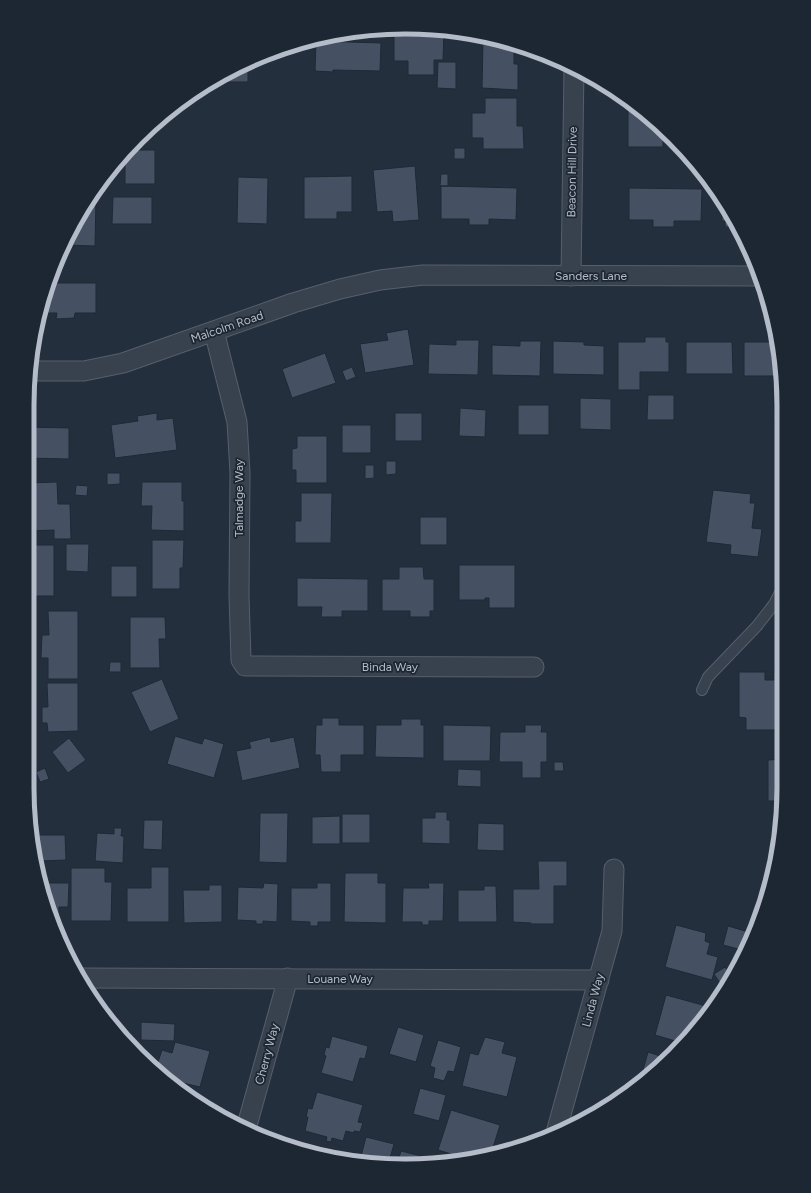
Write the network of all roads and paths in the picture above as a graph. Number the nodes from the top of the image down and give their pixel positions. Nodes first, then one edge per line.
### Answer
1 (574, 74) edge
2 (423, 275) joint
3 (571, 276) junction
4 (754, 276) edge
5 (214, 331) junction
6 (36, 371) edge
7 (777, 599) edge
8 (245, 666) joint
9 (534, 667) dead end
10 (702, 690) dead end
11 (614, 869) dead end
12 (87, 978) edge
13 (288, 978) junction
14 (599, 980) junction
15 (247, 1124) edge
16 (559, 1126) edge

1 - 3 street, Beacon Hill Drive
2 - 3 street, Sanders Lane
2 - 5 street, Malcolm Road
3 - 4 street, Sanders Lane
5 - 6 street, Malcolm Road
5 - 8 street, Talmadge Way
7 - 10 lane
8 - 9 street, Binda Way
11 - 14 street, Linda Way
12 - 13 street, Louane Way
13 - 14 street, Louane Way
13 - 15 street, Cherry Way
14 - 16 street, Linda Way

